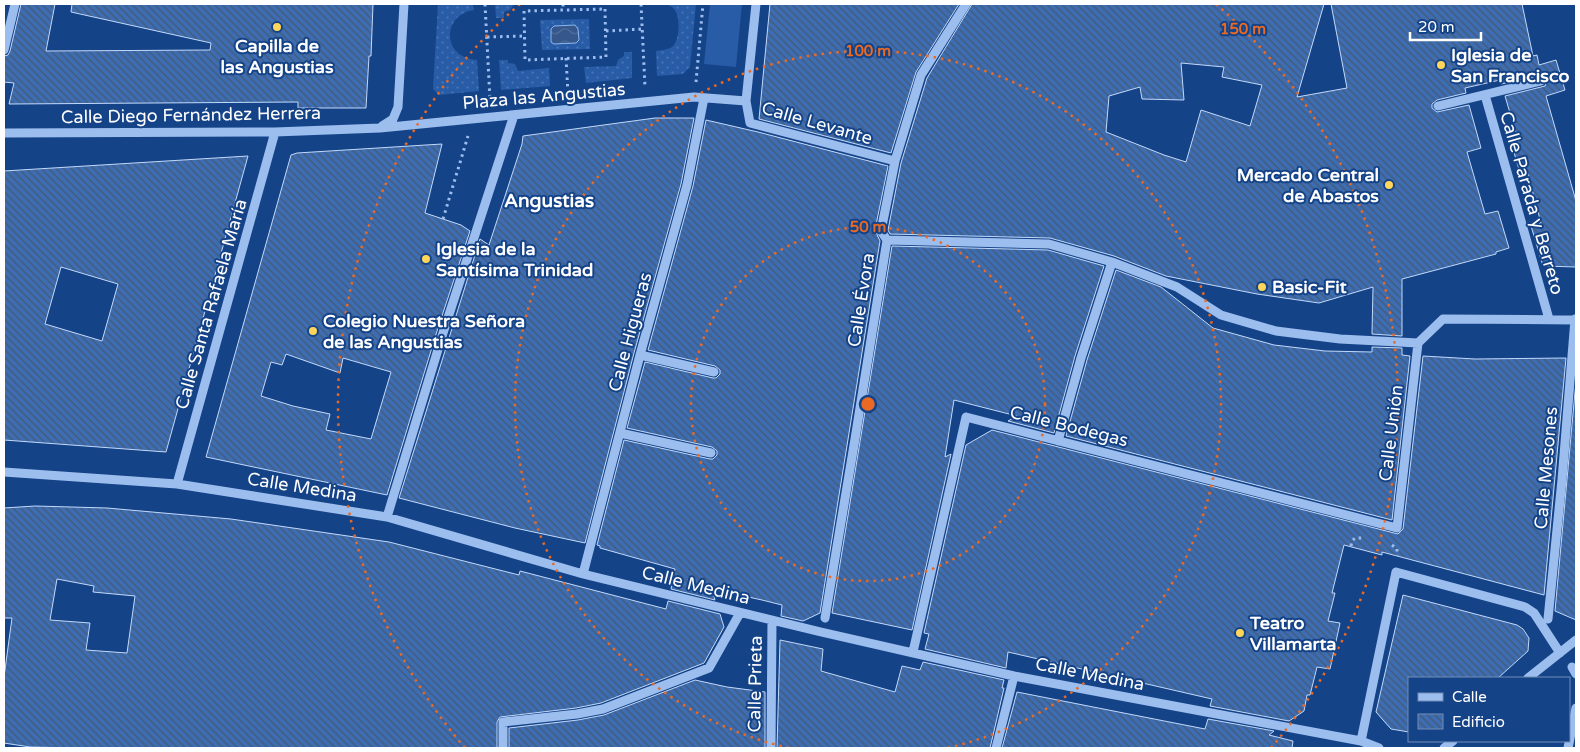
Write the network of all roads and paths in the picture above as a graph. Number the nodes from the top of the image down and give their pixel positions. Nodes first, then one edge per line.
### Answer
1 (16, 4) edge
2 (404, 4) edge
3 (485, 4) edge
4 (563, 4) edge
5 (642, 4) edge
6 (703, 4) edge
7 (756, 4) edge
8 (966, 4) edge
9 (563, 10) junction
10 (643, 29) junction
11 (606, 31) junction
12 (525, 36) junction
13 (487, 37) junction
14 (4, 50) edge
15 (566, 58) junction
16 (1541, 82) dead end
17 (567, 84) dead end
18 (1485, 95) junction
19 (694, 97) junction
20 (704, 98) junction
21 (746, 101) junction
22 (646, 102) junction
23 (1438, 106) dead end
24 (514, 115) junction
25 (491, 117) junction
26 (473, 119) junction
27 (380, 128) junction
28 (276, 132) junction
29 (4, 133) edge
30 (895, 161) junction
31 (442, 219) dead end
32 (887, 240) junction
33 (1112, 262) junction
34 (1549, 320) junction
35 (1576, 320) edge
36 (1418, 343) junction
37 (640, 355) junction
38 (714, 372) dead end
39 (620, 433) junction
40 (1058, 441) junction
41 (711, 453) dead end
42 (4, 472) edge
43 (177, 484) junction
44 (387, 517) junction
45 (1397, 528) joint
46 (1359, 537) dead end
47 (1351, 546) dead end
48 (1394, 546) dead end
49 (1398, 553) dead end
50 (583, 574) junction
51 (740, 613) junction
52 (824, 618) dead end
53 (1548, 619) dead end
54 (772, 620) junction
55 (1576, 640) edge
56 (913, 652) junction
57 (1560, 653) junction
58 (1014, 676) junction
59 (1529, 677) edge
60 (1576, 708) edge
61 (1570, 738) edge
62 (1361, 741) junction
63 (503, 748) edge
64 (771, 748) edge
65 (996, 748) edge
66 (1379, 748) edge

1 - 14 street
2 - 27 street
3 - 13 path
4 - 9 path
5 - 10 path
6 - 19 path
7 - 21 street
8 - 30 street, Calle Évora
9 - 11 path
9 - 12 path
10 - 11 path
10 - 22 path
11 - 15 path
12 - 13 path
12 - 15 path
13 - 25 path
15 - 17 path
16 - 18 street, Calle Parada y Berreto
18 - 23 street, Calle Parada y Berreto
18 - 34 street, Calle Parada y Berreto
19 - 20 street, Plaza las Angustias
19 - 22 street, Plaza las Angustias
20 - 21 street, Plaza las Angustias
20 - 37 street, Calle Higueras
21 - 30 street, Calle Levante
22 - 24 street, Plaza las Angustias
24 - 25 street, Plaza las Angustias
24 - 44 street
25 - 26 street, Plaza las Angustias
26 - 27 street, Plaza las Angustias
26 - 31 path
27 - 28 street, Calle Diego Fernández Herrera
28 - 29 street, Calle Diego Fernández Herrera
28 - 43 street, Calle Santa Rafaela María
30 - 32 street, Calle Évora
32 - 33 street
32 - 52 street, Calle Évora
33 - 36 street
33 - 40 street
34 - 35 street
34 - 36 street
35 - 53 street, Calle Mesones
36 - 45 street, Calle Unión
37 - 38 street
37 - 39 street, Calle Higueras
39 - 41 street
39 - 50 street, Calle Higueras
40 - 45 street, Calle Bodegas
40 - 56 street, Calle Bodegas
42 - 43 street, Calle Medina
43 - 44 street, Calle Medina
44 - 50 street, Calle Medina
46 - 47 path
48 - 49 path
50 - 51 street, Calle Medina
51 - 54 street, Calle Medina
51 - 63 street
54 - 56 street, Calle Medina
54 - 64 street, Calle Prieta
55 - 57 street
56 - 58 street, Calle Medina
57 - 59 street
57 - 62 street
58 - 62 street, Calle Medina
58 - 65 street
60 - 61 street
62 - 66 street, Calle Medina

